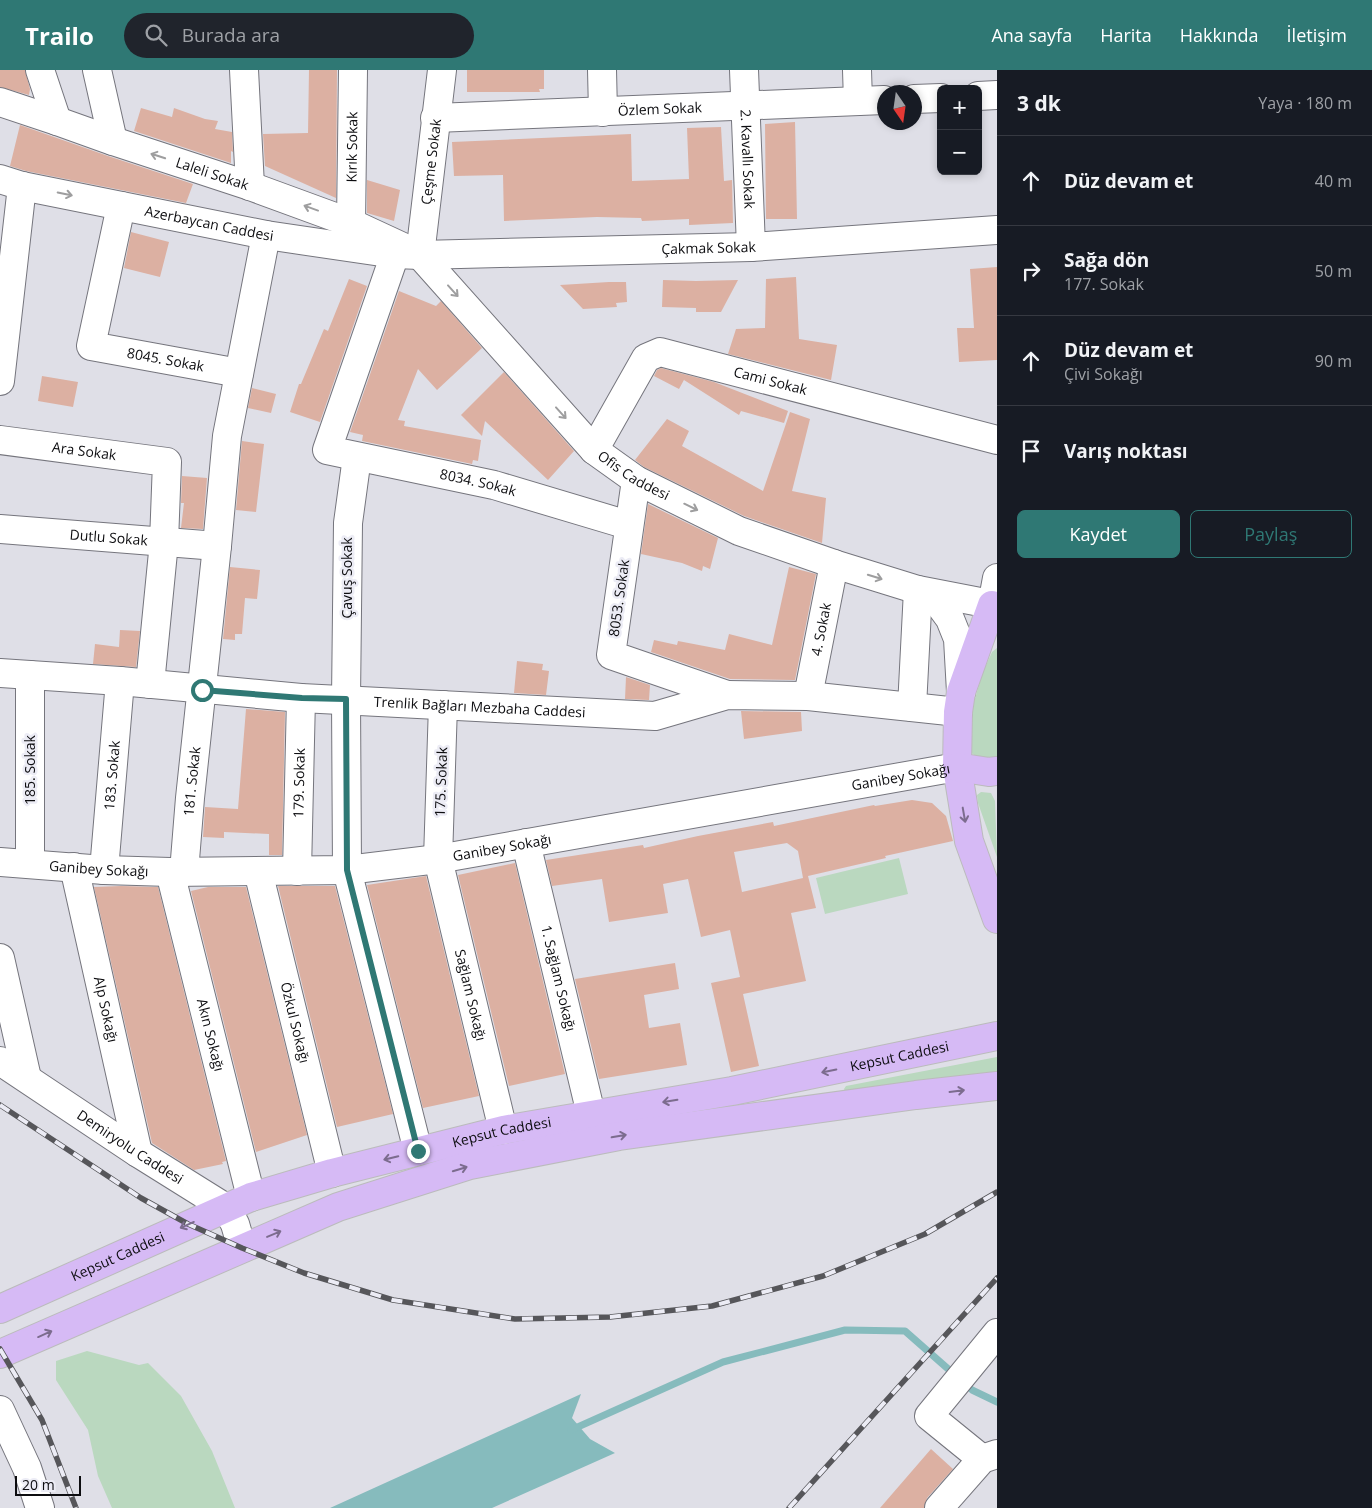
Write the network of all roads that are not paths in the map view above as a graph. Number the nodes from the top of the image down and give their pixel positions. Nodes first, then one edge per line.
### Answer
1 (40, 70) edge
2 (97, 70) edge
3 (244, 70) edge
4 (353, 70) edge
5 (442, 70) edge
6 (602, 70) edge
7 (744, 70) edge
8 (857, 70) edge
9 (982, 96) edge
10 (997, 96) edge
11 (937, 98) edge
12 (922, 99) edge
13 (871, 101) edge
14 (0, 102) edge
15 (745, 106) junction
16 (603, 112) junction
17 (435, 118) junction
18 (57, 121) junction
19 (113, 141) junction
20 (11, 182) edge
21 (250, 186) junction
22 (121, 206) junction
23 (351, 223) junction
24 (997, 230) edge
25 (266, 235) junction
26 (751, 247) junction
27 (408, 254) junction
28 (3, 330) edge
29 (239, 373) junction
30 (0, 381) edge
31 (0, 440) edge
32 (997, 440) edge
33 (594, 450) junction
34 (357, 457) junction
35 (636, 480) junction
36 (628, 525) junction
37 (0, 529) edge
38 (164, 542) junction
39 (217, 546) junction
40 (834, 564) junction
41 (997, 578) edge
42 (918, 590) junction
43 (987, 618) edge
44 (0, 673) edge
45 (30, 675) junction
46 (120, 681) junction
47 (150, 684) junction
48 (202, 690) junction
49 (727, 695) junction
50 (808, 696) junction
51 (302, 698) junction
52 (346, 699) junction
53 (959, 702) junction
54 (443, 705) junction
55 (912, 707) junction
56 (957, 767) junction
57 (997, 770) edge
58 (526, 843) junction
59 (438, 859) junction
60 (0, 862) edge
61 (30, 864) junction
62 (74, 867) junction
63 (104, 870) junction
64 (347, 870) junction
65 (297, 871) junction
66 (177, 872) junction
67 (258, 872) junction
68 (997, 919) edge
69 (0, 958) edge
70 (997, 1036) edge
71 (0, 1061) edge
72 (27, 1078) junction
73 (997, 1086) edge
74 (591, 1114) junction
75 (503, 1130) junction
76 (418, 1151) junction
77 (138, 1153) junction
78 (332, 1173) junction
79 (251, 1197) junction
80 (226, 1208) junction
81 (242, 1248) junction
82 (0, 1309) edge
83 (997, 1333) edge
84 (0, 1354) edge
85 (0, 1410) edge
86 (989, 1456) edge
87 (40, 1508) edge
88 (939, 1508) edge

1 - 18 street
2 - 19 street
3 - 21 street
4 - 23 street, Kırık Sokak
5 - 17 street, Çeşme Sokak
6 - 16 street
7 - 15 street, 2. Kavallı Sokak
8 - 13 street
9 - 10 street
11 - 12 street
13 - 15 street, Özlem Sokak
14 - 18 street, Laleli Sokak
15 - 16 street, Özlem Sokak
15 - 26 street, 2. Kavallı Sokak
16 - 17 street, Özlem Sokak
17 - 27 street, Çeşme Sokak
18 - 19 street, Laleli Sokak
21 -> 19 street, Laleli Sokak
20 -> 22 street, Azerbaycan Caddesi
20 - 28 street
23 -> 21 street, Laleli Sokak
22 - 25 street, Azerbaycan Caddesi
22 - 29 street, 8045. Sokak
23 - 27 street, Laleli Sokak
24 - 26 street, Çakmak Sokak
25 - 27 street, Azerbaycan Caddesi
25 - 29 street, 181. Sokak
26 - 27 street, Çakmak Sokak
27 -> 33 street, Ofis Caddesi
27 - 34 street, 8034. Sokak
28 - 30 street
29 - 39 street, 181. Sokak
31 - 38 street, Ara Sokak
32 - 33 street, Cami Sokak
33 - 35 street, Ofis Caddesi
34 - 36 street, 8034. Sokak
34 - 52 street, Çavuş Sokak
35 - 36 street, 8053. Sokak
35 -> 40 street, Ofis Caddesi
36 - 49 street, 8053. Sokak
37 - 38 street, Dutlu Sokak
38 - 39 street, Dutlu Sokak
38 - 47 street
39 - 48 street, 181. Sokak
40 -> 42 street, Ofis Caddesi
40 - 50 street, 4. Sokak
41 - 43 street
42 - 43 street, Ofis Caddesi
42 - 53 street, Ofis Caddesi
42 - 55 street
43 - 53 main road
44 - 45 street, Trenlik Bağları Mezbaha Caddesi
45 - 46 street, Trenlik Bağları Mezbaha Caddesi
45 - 61 street, 185. Sokak
46 - 47 street, Trenlik Bağları Mezbaha Caddesi
46 - 63 street, 183. Sokak
47 - 48 street, Trenlik Bağları Mezbaha Caddesi
48 - 51 street, Trenlik Bağları Mezbaha Caddesi
48 - 66 street, 181. Sokak
49 - 50 street, Trenlik Bağları Mezbaha Caddesi
49 - 54 street, Trenlik Bağları Mezbaha Caddesi
50 - 55 street, Trenlik Bağları Mezbaha Caddesi
51 - 52 street, Trenlik Bağları Mezbaha Caddesi
51 - 65 street, 179. Sokak
52 - 54 street, Trenlik Bağları Mezbaha Caddesi
52 - 64 street, Çavuş Sokak
53 - 55 street, Trenlik Bağları Mezbaha Caddesi
53 - 56 main road
54 - 59 street, 175. Sokak
56 - 57 main road, Ganibey Sokağı
56 - 58 street, Ganibey Sokağı
56 -> 68 main road
58 - 59 street, Ganibey Sokağı
58 - 74 street, 1. Sağlam Sokağı
59 - 64 street, Ganibey Sokağı
59 - 75 street, Sağlam Sokağı
60 - 61 street, Ganibey Sokağı
61 - 62 street, Ganibey Sokağı
62 - 63 street, Ganibey Sokağı
62 - 77 street, Alp Sokağı
63 - 66 street, Ganibey Sokağı
64 - 65 street, Ganibey Sokağı
64 - 76 street, Çavuş Sokak
65 - 67 street, Ganibey Sokağı
66 - 67 street, Ganibey Sokağı
66 - 79 street, Akın Sokağı
67 - 78 street, Özkul Sokağı
69 - 72 street
70 -> 74 main road, Kepsut Caddesi
71 - 72 street, Demiryolu Caddesi
72 - 77 street, Demiryolu Caddesi
81 -> 73 main road, Kepsut Caddesi
74 - 75 main road, Kepsut Caddesi
75 - 76 main road, Kepsut Caddesi
76 -> 78 main road, Kepsut Caddesi
77 - 80 street, Demiryolu Caddesi
78 - 79 main road, Kepsut Caddesi
79 - 80 main road, Kepsut Caddesi
80 - 81 street
80 -> 82 main road, Kepsut Caddesi
84 -> 81 main road, Kepsut Caddesi
83 - 86 street
85 - 87 street
86 - 88 street

